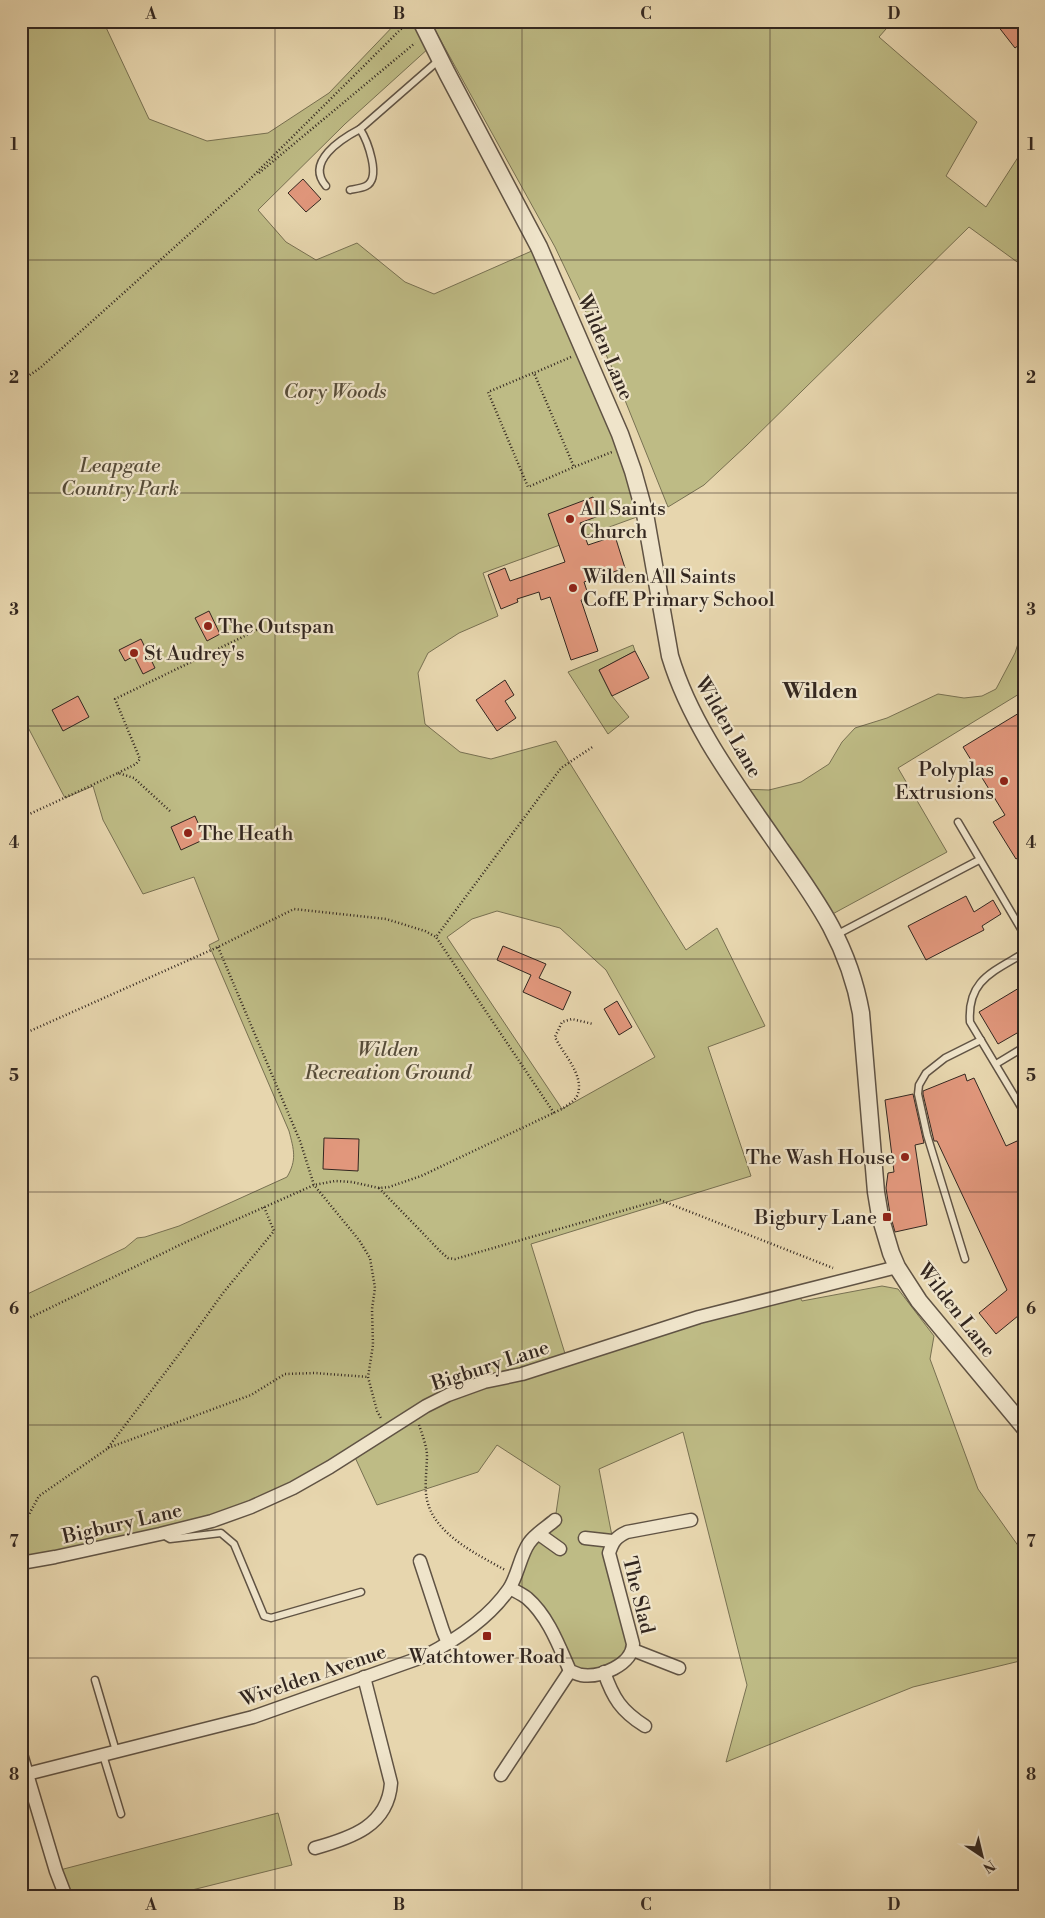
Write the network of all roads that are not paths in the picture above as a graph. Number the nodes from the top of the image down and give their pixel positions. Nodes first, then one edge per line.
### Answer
1 (421, 21) edge
2 (440, 60) junction
3 (360, 129) junction
4 (326, 186) dead end
5 (350, 190) dead end
6 (958, 822) dead end
7 (979, 860) junction
8 (1024, 934) edge
9 (836, 935) junction
10 (1024, 954) edge
11 (981, 1040) junction
12 (1024, 1047) edge
13 (996, 1064) junction
14 (1024, 1112) edge
15 (965, 1259) dead end
16 (897, 1267) junction
17 (1024, 1427) edge
18 (555, 1520) dead end
19 (691, 1520) dead end
20 (160, 1534) junction
21 (539, 1534) junction
22 (585, 1538) dead end
23 (612, 1541) junction
24 (560, 1549) dead end
25 (420, 1561) dead end
26 (22, 1564) edge
27 (510, 1588) junction
28 (361, 1592) dead end
29 (448, 1643) junction
30 (633, 1650) junction
31 (679, 1668) dead end
32 (570, 1670) junction
33 (604, 1672) junction
34 (364, 1677) junction
35 (96, 1680) dead end
36 (645, 1726) dead end
37 (116, 1751) junction
38 (21, 1754) edge
39 (103, 1755) junction
40 (27, 1774) junction
41 (501, 1775) dead end
42 (121, 1814) dead end
43 (315, 1848) dead end
44 (66, 1897) edge

1 - 2 street, Wilden Lane
2 - 3 lane
2 - 9 street, Wilden Lane
3 - 4 lane
3 - 5 lane
6 - 7 lane
7 - 8 lane
7 - 9 lane
9 - 16 street, Wilden Lane
10 - 11 lane
11 - 13 lane
11 - 15 lane
12 - 13 lane
13 - 14 lane
16 - 17 street, Wilden Lane
16 - 20 street, Bigbury Lane
18 - 21 street, Wivelden Avenue
19 - 23 street, The Slad
20 - 26 street, Bigbury Lane
20 - 28 lane
21 - 24 street
21 - 27 street, Wivelden Avenue
22 - 23 street
23 - 30 street, The Slad
25 - 29 street
27 - 29 street, Wivelden Avenue
27 - 32 street
29 - 34 street, Wivelden Avenue
30 - 31 street, The Slad
30 - 33 street, The Slad
32 - 33 street, The Slad
32 - 41 street
33 - 36 street
34 - 37 street, Wivelden Avenue
34 - 43 street
35 - 37 lane
37 - 39 street, Wivelden Avenue
38 - 40 street
39 - 40 street, Wivelden Avenue
39 - 42 lane
40 - 44 street

